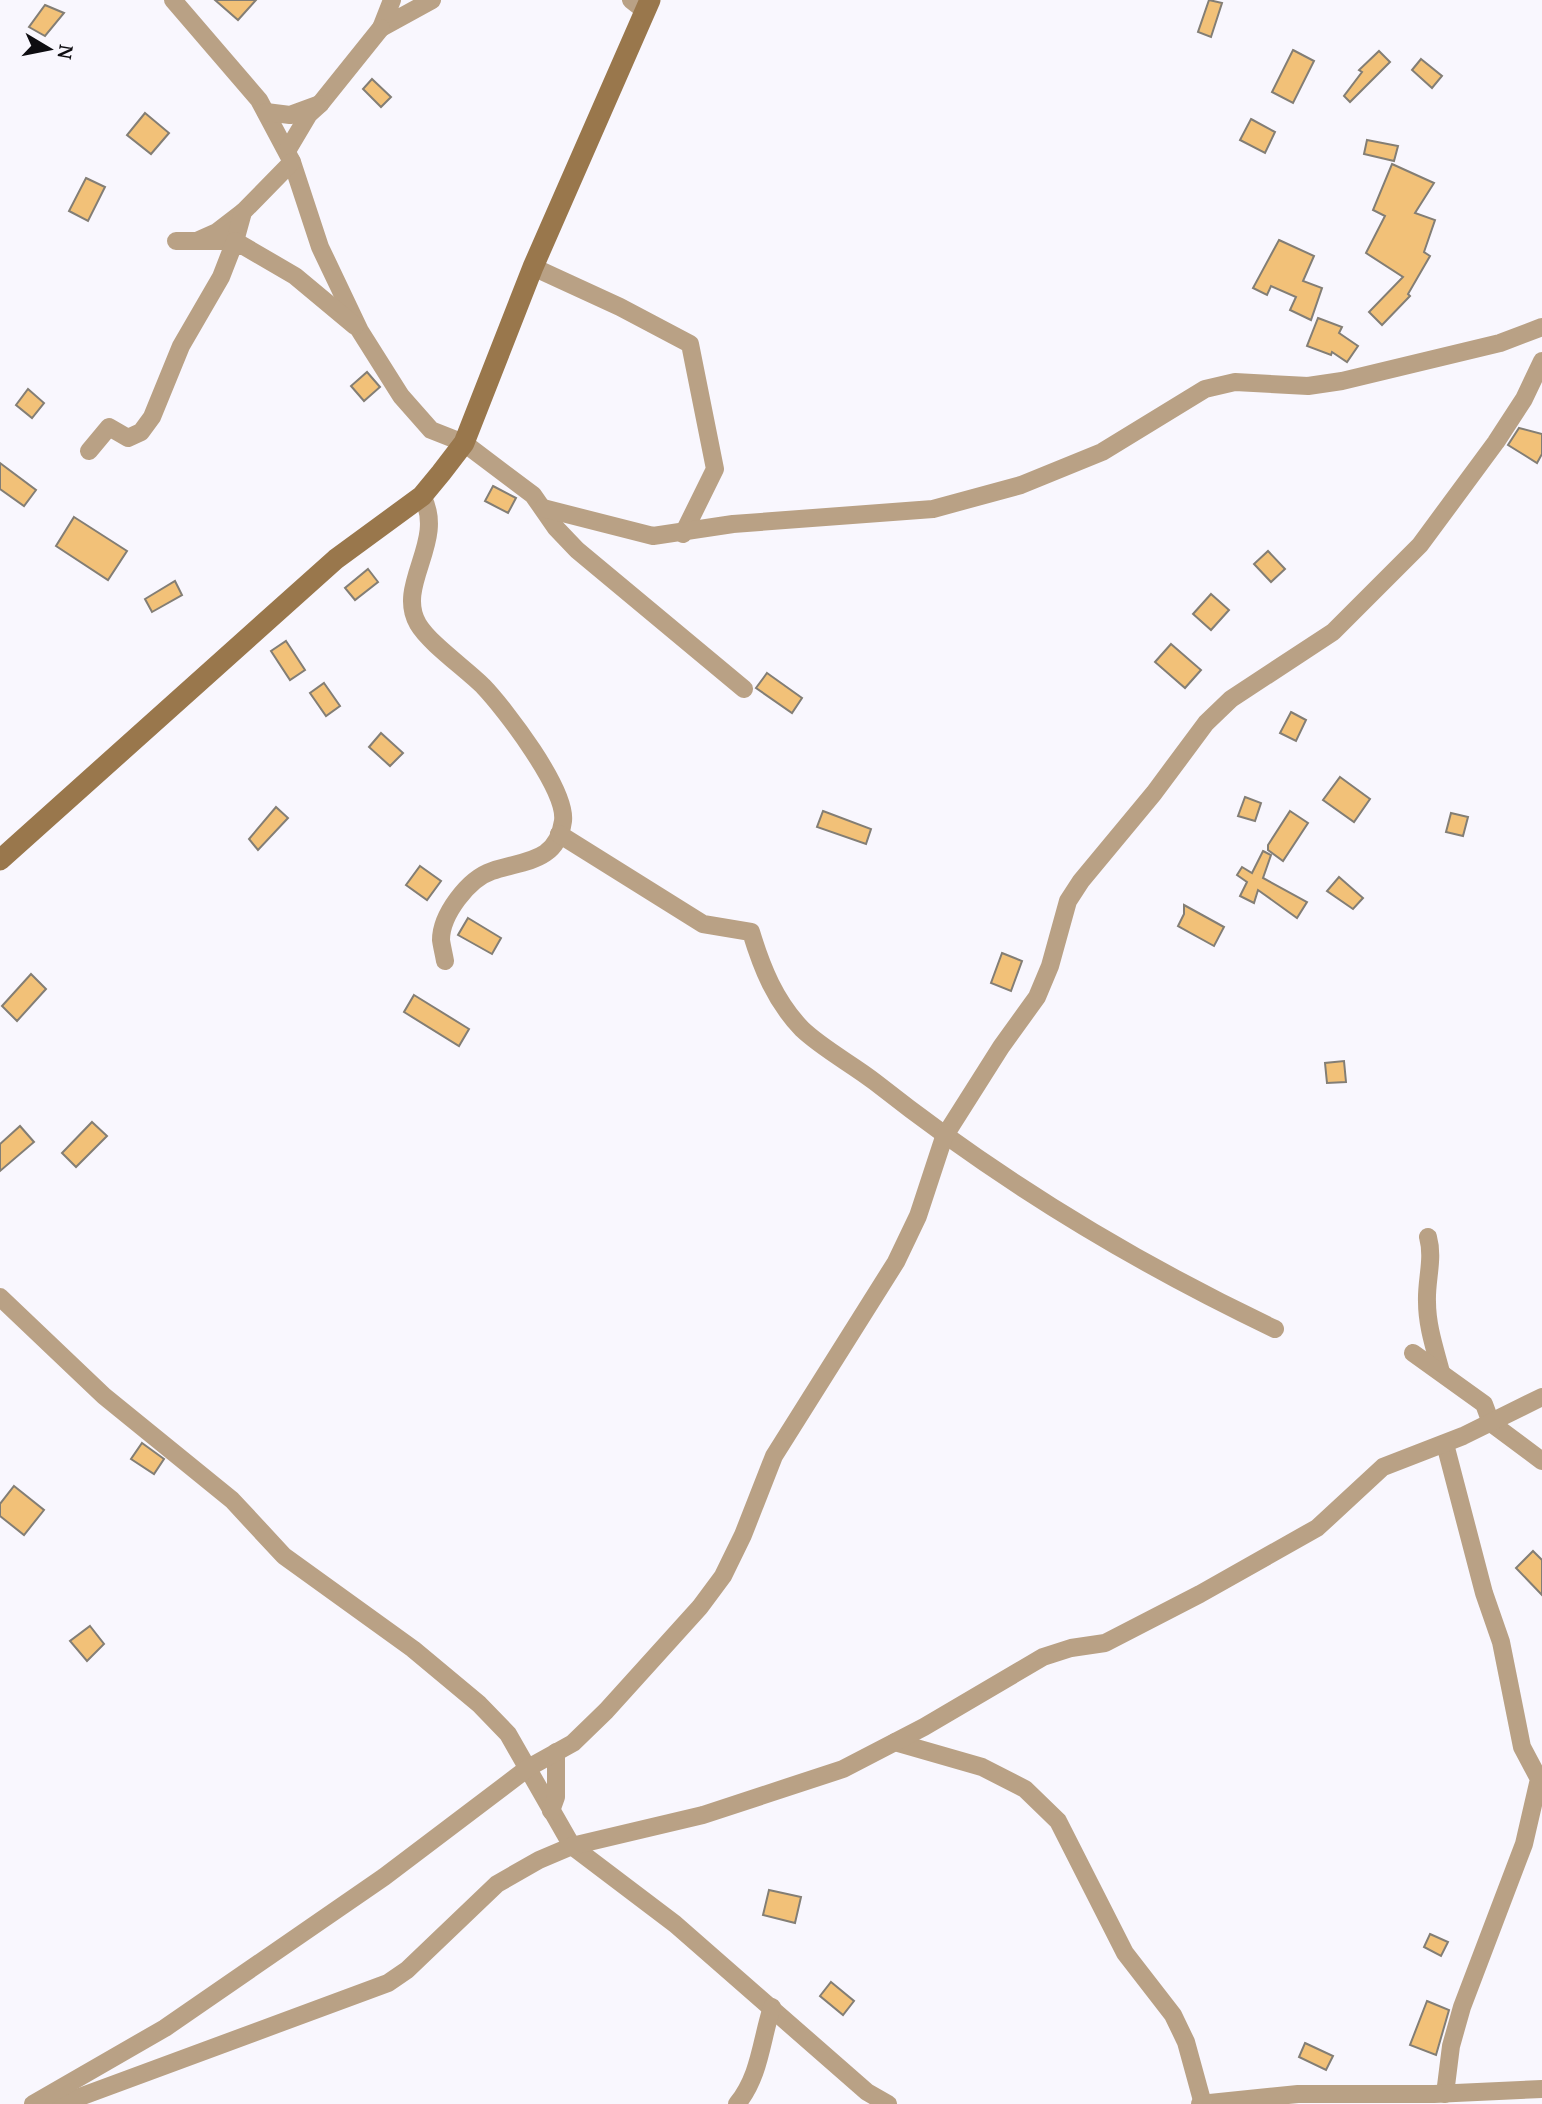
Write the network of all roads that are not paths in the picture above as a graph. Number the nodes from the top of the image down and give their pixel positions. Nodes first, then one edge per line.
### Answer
1 (173, 0) edge
2 (393, 0) edge
3 (432, 0) edge
4 (642, 4) edge
5 (381, 28) junction
6 (320, 104) junction
7 (266, 112) junction
8 (289, 156) junction
9 (243, 212) junction
10 (176, 240) dead end
11 (198, 240) junction
12 (234, 241) junction
13 (268, 262) junction
14 (533, 267) junction
15 (225, 269) junction
16 (360, 331) junction
17 (1537, 331) edge
18 (1542, 361) edge
19 (464, 443) junction
20 (89, 451) dead end
21 (422, 496) junction
22 (543, 508) junction
23 (683, 534) junction
24 (744, 689) dead end
25 (559, 834) junction
26 (0, 860) edge
27 (445, 961) dead end
28 (944, 1136) junction
29 (1428, 1237) dead end
30 (0, 1297) edge
31 (1275, 1329) dead end
32 (1413, 1353) dead end
33 (1441, 1371) junction
34 (1542, 1397) edge
35 (1491, 1423) junction
36 (1445, 1444) junction
37 (1542, 1461) edge
38 (895, 1742) junction
39 (556, 1752) junction
40 (528, 1768) junction
41 (551, 1811) junction
42 (572, 1846) junction
43 (772, 2007) junction
44 (1542, 2090) edge
45 (1441, 2097) edge
46 (34, 2104) edge
47 (737, 2104) edge
48 (888, 2104) edge
49 (1202, 2104) edge

1 - 7 street
2 - 5 street
3 - 5 street
4 - 14 main road
5 - 6 street
6 - 7 street
6 - 8 street
7 - 8 street
8 - 9 street
8 - 16 street
9 - 11 street
9 - 12 street
10 - 11 street
11 - 12 street
12 - 13 street
12 - 15 street
13 - 15 street
13 - 16 street
14 - 19 main road
14 - 23 street
15 - 20 street
16 - 19 street
17 - 23 street
18 - 28 street
19 - 21 main road
19 - 22 street
21 - 25 street
21 - 26 main road
22 - 23 street
22 - 24 street
25 - 27 street
25 - 28 street
28 - 31 street
28 - 39 street
29 - 33 street
30 - 40 street
32 - 33 street
33 - 35 street
34 - 35 street
35 - 36 street
35 - 37 street
36 - 38 street
36 - 45 street
38 - 42 street
38 - 49 street
39 - 40 street
39 - 41 street
40 - 41 street
40 - 46 street
41 - 42 street
42 - 43 street
42 - 46 street
43 - 47 street
43 - 48 street
44 - 45 street
45 - 49 street

